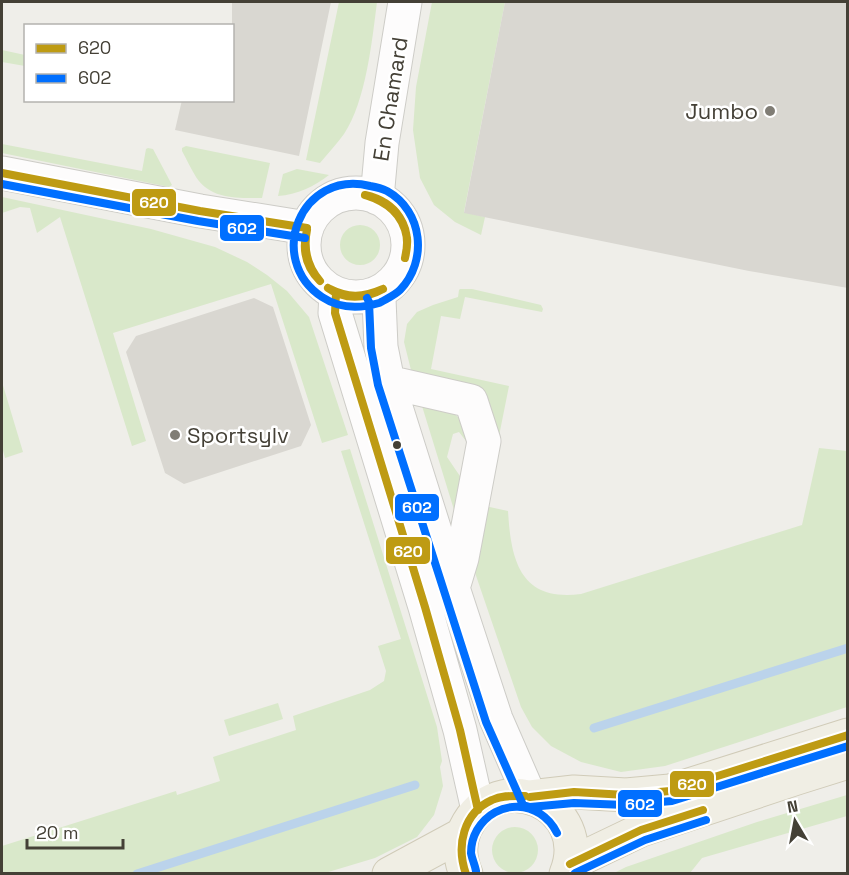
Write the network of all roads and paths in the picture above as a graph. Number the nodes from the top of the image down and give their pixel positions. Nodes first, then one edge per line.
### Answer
1 (405, 2) edge
2 (2, 172) edge
3 (377, 198) junction
4 (307, 228) junction
5 (336, 293) junction
6 (376, 293) junction
7 (388, 382) junction
8 (453, 588) junction
9 (848, 735) edge
10 (848, 762) edge
11 (530, 797) junction
12 (470, 822) junction
13 (568, 869) edge
14 (389, 873) edge
15 (466, 873) edge

1 - 3 street, En Chamard
2 - 4 street
3 - 4 street
3 - 6 street
4 - 5 street
5 - 6 street
5 - 12 street
6 - 7 street
7 - 8 street
7 - 8 street
8 - 11 street
9 - 11 main road
10 - 13 main road
11 - 12 main road
11 - 13 main road
12 - 14 main road
12 - 15 main road

